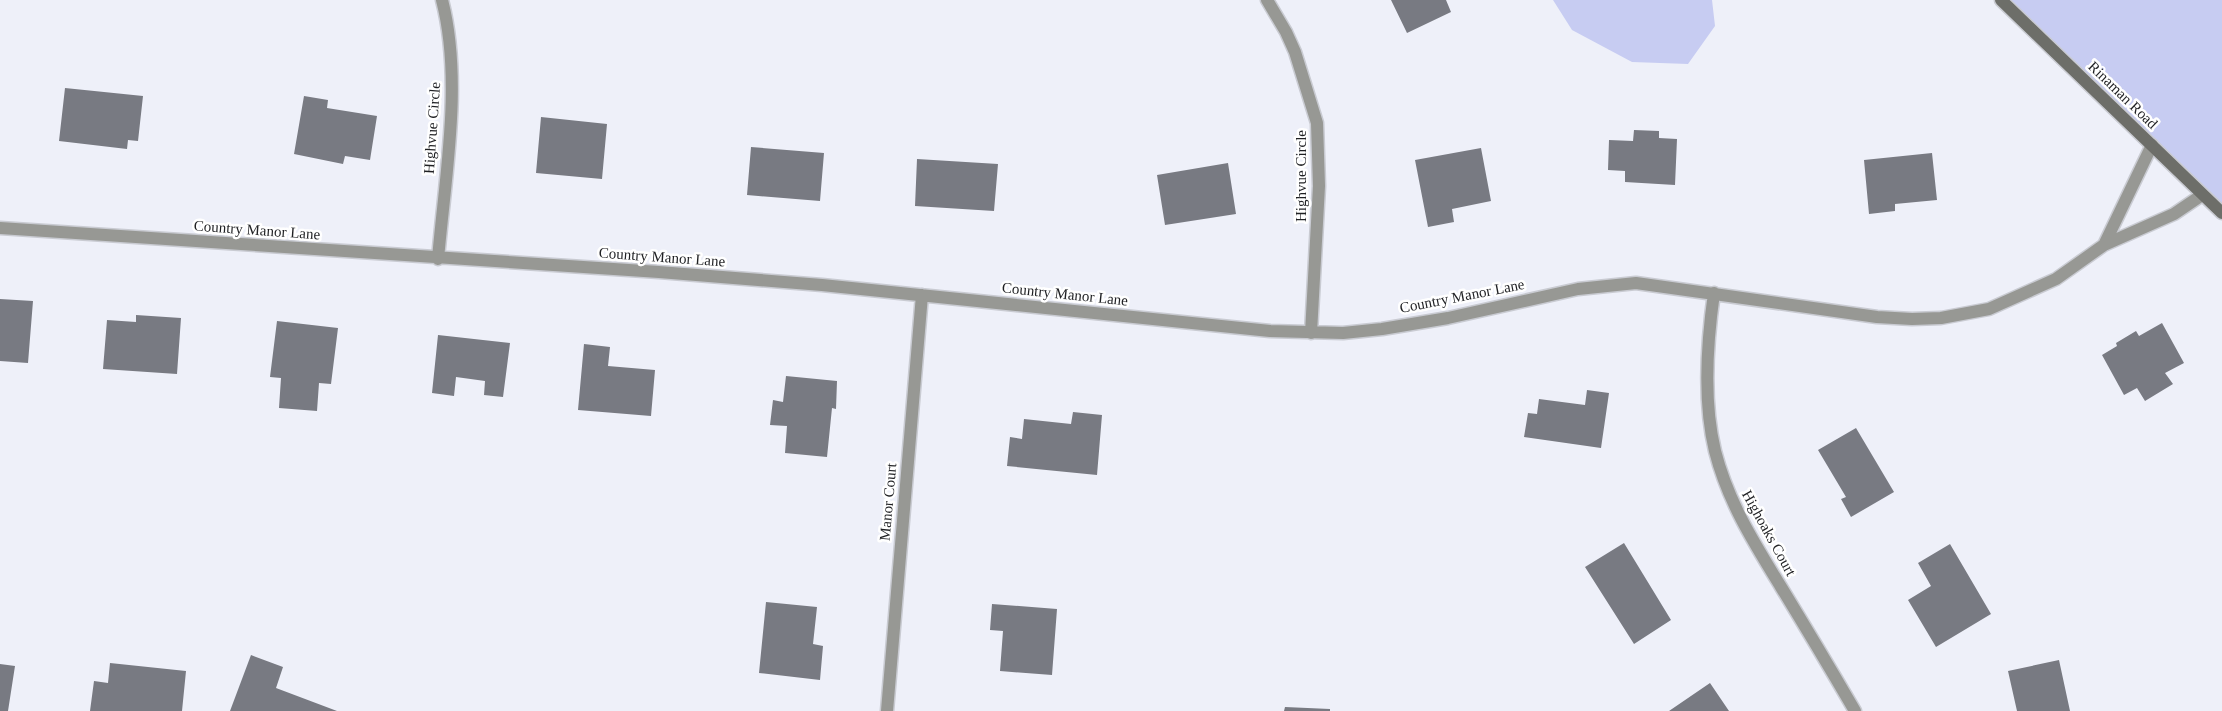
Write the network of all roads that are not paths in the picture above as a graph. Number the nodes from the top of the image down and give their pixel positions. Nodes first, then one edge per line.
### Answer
1 (442, 0) edge
2 (1267, 0) edge
3 (2001, 0) edge
4 (2152, 145) junction
5 (2202, 195) junction
6 (2222, 213) edge
7 (0, 228) edge
8 (2104, 245) junction
9 (438, 259) junction
10 (1714, 293) junction
11 (922, 295) junction
12 (1311, 333) junction
13 (888, 711) edge
14 (1855, 711) edge

1 - 9 street, Highvue Circle
2 - 12 street, Highvue Circle
3 - 4 street, Rinaman Road
4 - 5 street, Rinaman Road
4 - 8 street, Country Manor Lane
5 - 6 street, Rinaman Road
5 - 8 street, Country Manor Lane
7 - 9 street, Country Manor Lane
8 - 10 street, Country Manor Lane
9 - 11 street, Country Manor Lane
10 - 12 street, Country Manor Lane
10 - 14 street, Highoaks Court
11 - 12 street, Country Manor Lane
11 - 13 street, Manor Court

